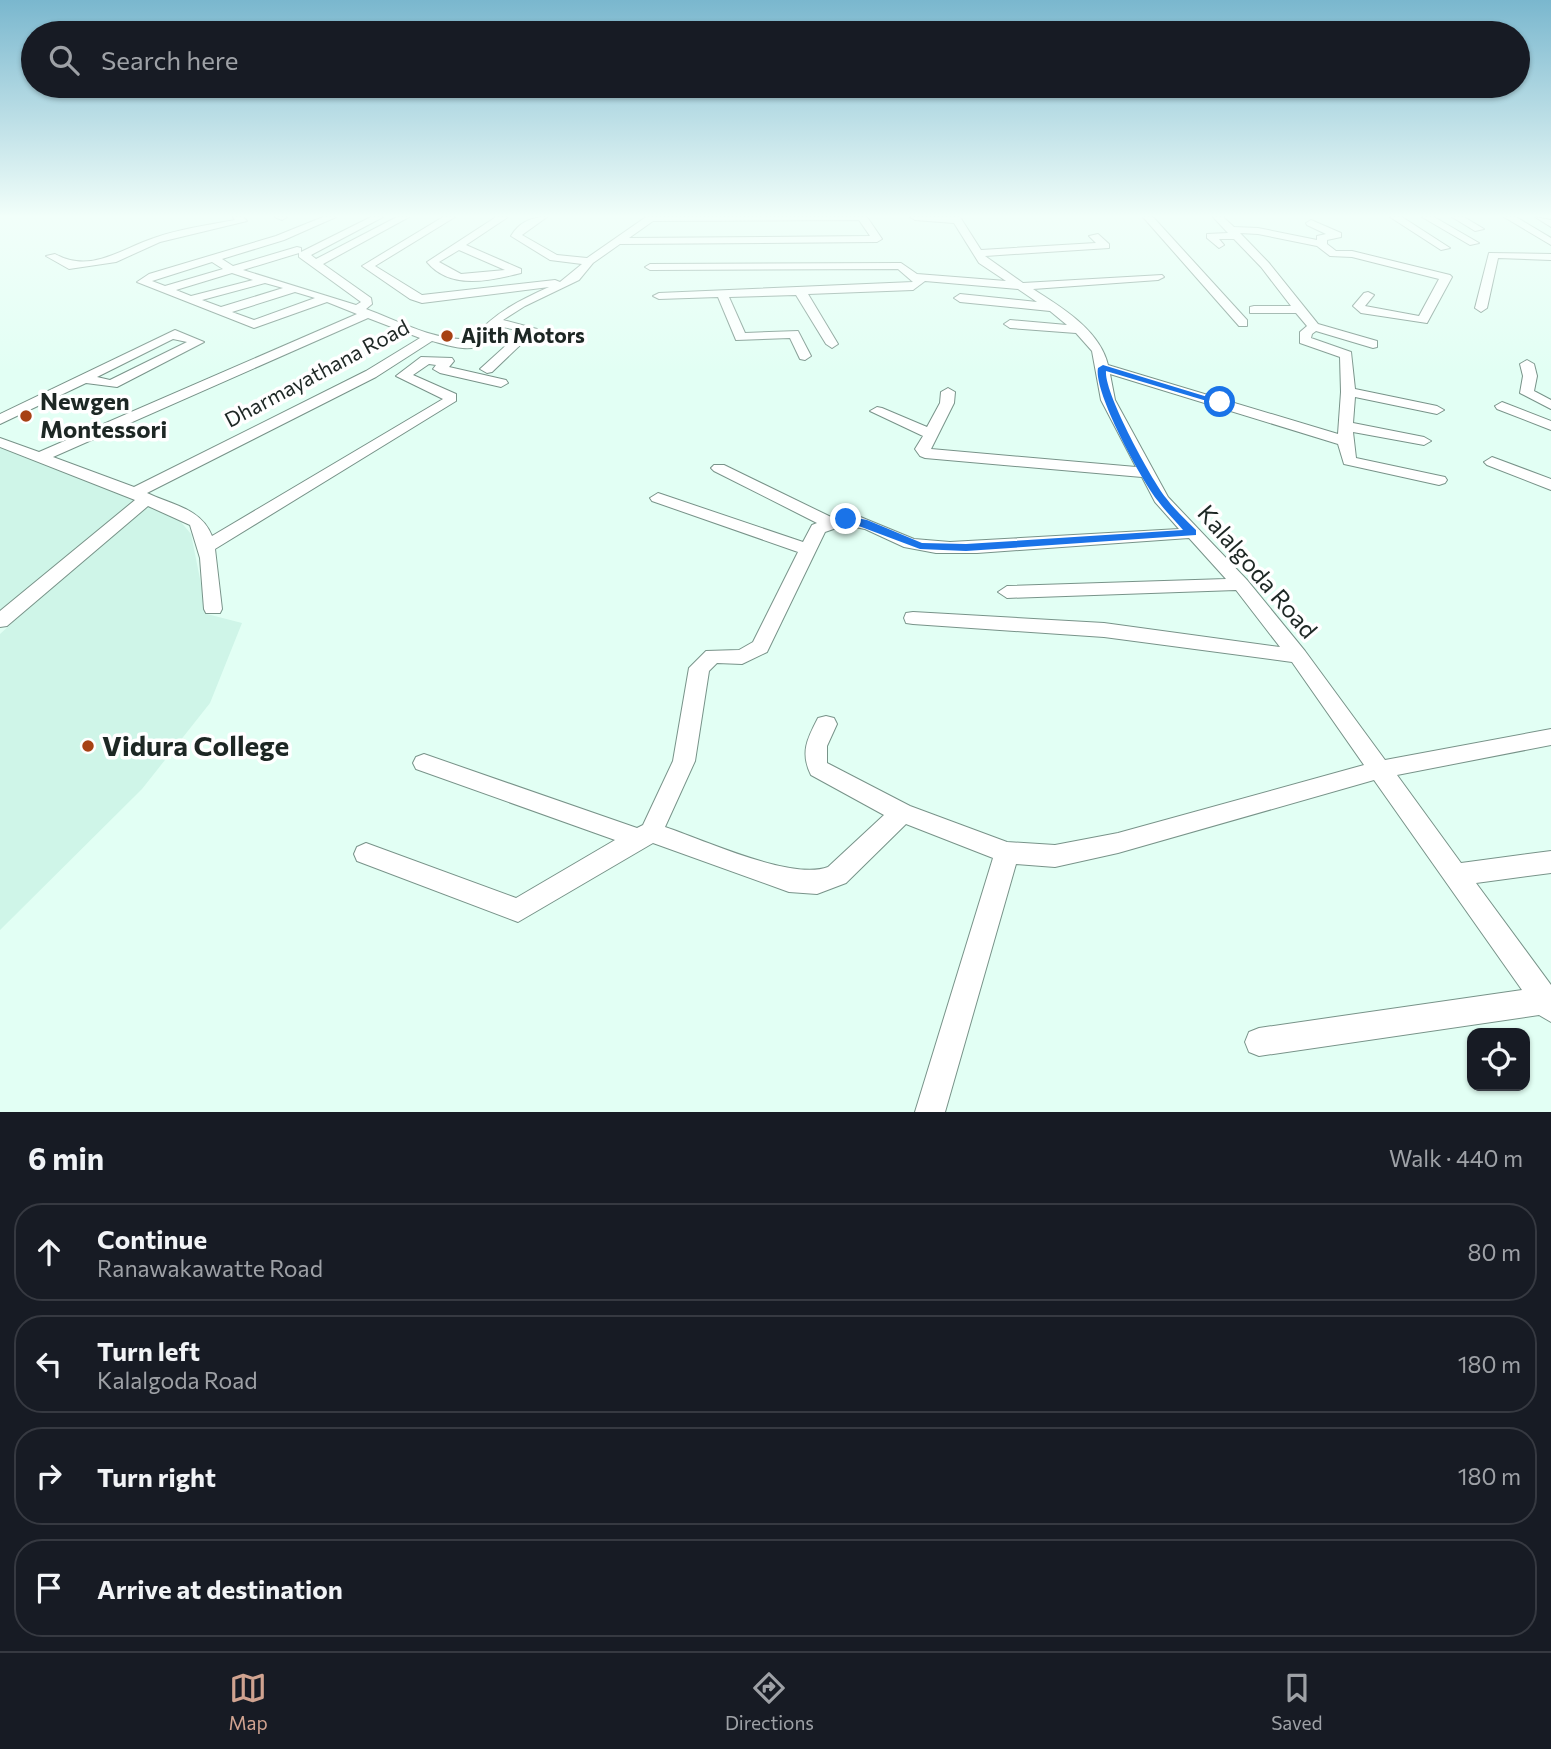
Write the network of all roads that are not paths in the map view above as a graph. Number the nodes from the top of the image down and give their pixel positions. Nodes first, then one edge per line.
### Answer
1 (175, 269) edge
2 (236, 269) edge
3 (321, 269) edge
4 (372, 269) edge
5 (440, 269) edge
6 (512, 269) edge
7 (585, 269) edge
8 (904, 269) edge
9 (995, 269) edge
10 (1195, 269) edge
11 (1268, 269) edge
12 (1416, 269) edge
13 (1490, 269) edge
14 (232, 270) junction
15 (517, 271) junction
16 (916, 277) junction
17 (1158, 277) dead end
18 (267, 279) junction
19 (569, 279) junction
20 (1023, 286) junction
21 (296, 288) junction
22 (165, 290) junction
23 (800, 291) junction
24 (722, 293) junction
25 (1368, 295) dead end
26 (659, 296) dead end
27 (327, 298) junction
28 (960, 298) dead end
29 (190, 300) junction
30 (1054, 308) junction
31 (1481, 308) dead end
32 (1301, 309) junction
33 (1254, 310) dead end
34 (362, 311) junction
35 (219, 312) junction
36 (493, 322) junction
37 (1243, 323) dead end
38 (1010, 324) dead end
39 (1314, 327) junction
40 (1080, 330) junction
41 (430, 337) junction
42 (476, 343) junction
43 (832, 344) dead end
44 (1373, 344) dead end
45 (806, 356) dead end
46 (444, 362) junction
47 (1527, 364) dead end
48 (1103, 368) junction
49 (487, 369) dead end
50 (83, 378) junction
51 (501, 383) dead end
52 (948, 392) dead end
53 (1348, 392) junction
54 (1551, 405) edge
55 (1502, 406) dead end
56 (1437, 410) dead end
57 (877, 411) dead end
58 (0, 420) edge
59 (1551, 426) edge
60 (931, 433) junction
61 (1346, 434) junction
62 (1424, 441) dead end
63 (0, 442) edge
64 (40, 457) junction
65 (1492, 462) dead end
66 (719, 468) dead end
67 (1146, 473) junction
68 (1439, 480) dead end
69 (1551, 485) edge
70 (140, 496) junction
71 (658, 498) dead end
72 (828, 522) junction
73 (1192, 533) junction
74 (206, 547) junction
75 (808, 550) junction
76 (1241, 584) junction
77 (1007, 592) dead end
78 (213, 609) dead end
79 (913, 618) dead end
80 (0, 621) edge
81 (1298, 656) junction
82 (826, 724) dead end
83 (1551, 737) edge
84 (424, 763) dead end
85 (1377, 770) junction
86 (902, 813) junction
87 (645, 836) junction
88 (1007, 853) junction
89 (366, 854) dead end
90 (1551, 862) edge
91 (1455, 875) junction
92 (1548, 1004) edge
93 (1259, 1042) dead end
94 (930, 1112) edge

1 - 22 street
2 - 14 street
3 - 34 street
4 - 19 street
5 - 15 street
6 - 15 street
7 - 19 street
8 - 16 street
9 - 20 street, Kalalgoda Road
10 - 37 street
11 - 32 street
12 - 25 street
13 - 31 street
14 - 18 street
14 - 22 street
15 - 19 street
16 - 20 street
16 - 23 street
17 - 20 street
18 - 21 street
18 - 29 street
19 - 36 street
20 - 30 street, Kalalgoda Road
21 - 27 street
21 - 35 street
22 - 29 street
23 - 24 street
23 - 43 street
24 - 26 street
24 - 45 street
27 - 34 street
27 - 35 street
28 - 30 street
29 - 35 street
30 - 40 street, Kalalgoda Road
32 - 33 street
32 - 39 street
34 - 41 street
34 - 64 street
36 - 42 street
36 - 49 street
38 - 40 street
39 - 44 street
39 - 53 street
40 - 48 street, Kalalgoda Road
41 - 42 street, Dharmayathana Road
41 - 70 street, Dharmayathana Road
42 - 46 street
46 - 51 street
46 - 74 street
47 - 54 street
48 - 61 street
48 - 67 street, Kalalgoda Road
50 - 50 street
50 - 58 street
52 - 60 street
53 - 56 street
53 - 61 street
55 - 59 street
57 - 60 street
60 - 67 street
61 - 62 street
61 - 68 street
63 - 64 street
64 - 70 street
65 - 69 street
66 - 72 street
67 - 73 street, Kalalgoda Road
70 - 74 street
70 - 80 street, Dharmayathana Road
71 - 75 street
72 - 73 street
72 - 75 street
73 - 76 street, Kalalgoda Road
74 - 78 street
75 - 87 street
76 - 77 street
76 - 81 street, Kalalgoda Road
79 - 81 street
81 - 85 street, Kalalgoda Road
82 - 86 street
83 - 85 street
84 - 87 street
85 - 88 street
85 - 91 street, Kalalgoda Road
86 - 87 street
86 - 88 street
87 - 89 street
88 - 94 street
90 - 91 street
91 - 92 street, Kalalgoda Road
92 - 93 street

